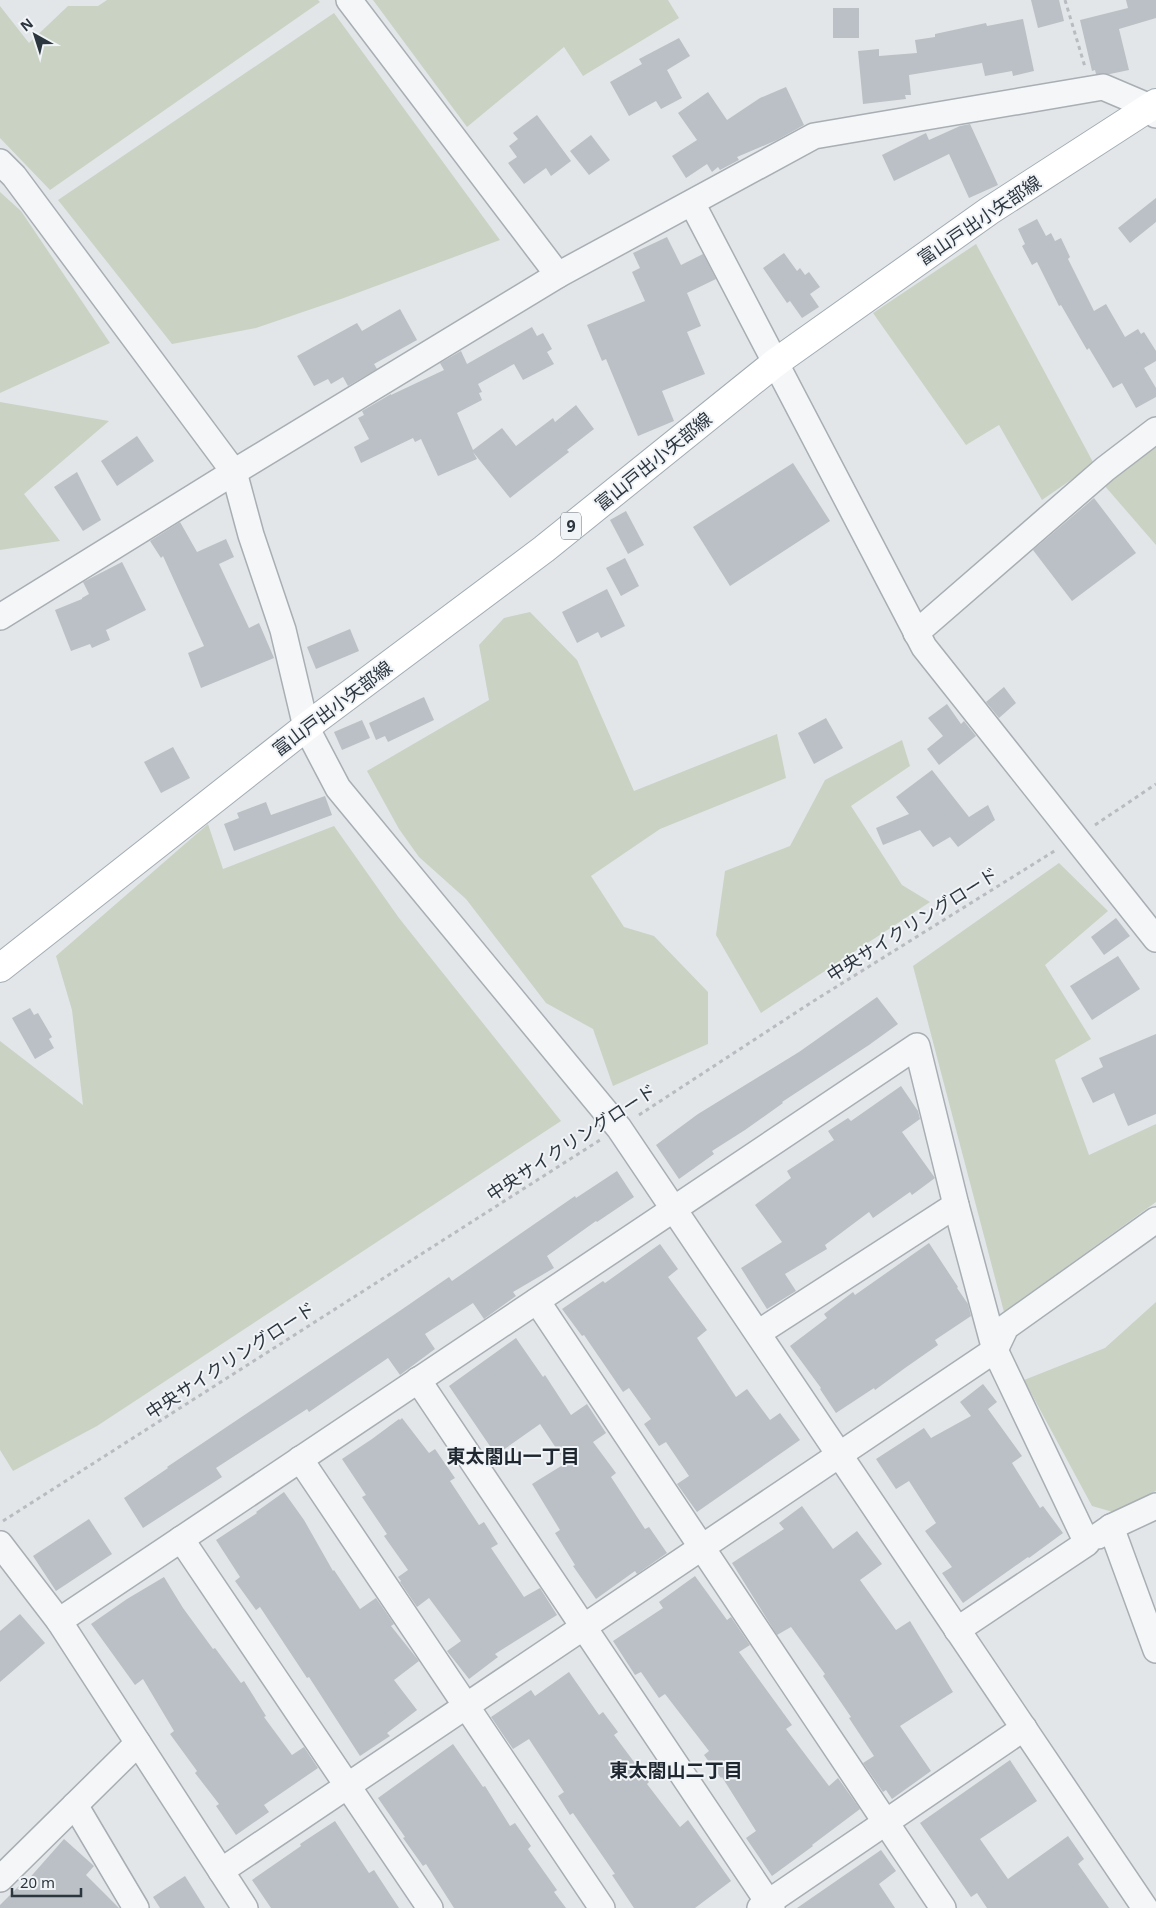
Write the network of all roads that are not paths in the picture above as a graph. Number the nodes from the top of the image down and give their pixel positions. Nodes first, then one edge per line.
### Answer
1 (349, 0) edge
2 (1154, 108) edge
3 (0, 162) edge
4 (692, 203) junction
5 (558, 274) junction
6 (775, 363) junction
7 (1156, 430) edge
8 (234, 472) junction
9 (0, 617) edge
10 (916, 633) junction
11 (306, 727) junction
12 (1156, 939) edge
13 (0, 968) edge
14 (956, 1205) junction
15 (674, 1209) junction
16 (1156, 1220) edge
17 (537, 1301) junction
18 (758, 1333) junction
19 (995, 1350) junction
20 (418, 1380) junction
21 (840, 1455) junction
22 (300, 1459) junction
23 (1156, 1506) edge
24 (1111, 1526) junction
25 (181, 1539) junction
26 (1087, 1543) junction
27 (0, 1544) edge
28 (702, 1547) junction
29 (60, 1621) junction
30 (583, 1627) junction
31 (957, 1630) junction
32 (1156, 1650) edge
33 (466, 1706) junction
34 (1024, 1728) junction
35 (138, 1743) junction
36 (347, 1786) junction
37 (74, 1805) junction
38 (886, 1822) junction
39 (221, 1871) junction
40 (0, 1879) edge
41 (767, 1906) edge
42 (136, 1908) edge
43 (245, 1908) edge
44 (430, 1908) edge
45 (602, 1908) edge
46 (943, 1908) edge
47 (1145, 1908) edge

1 - 5 street
2 - 4 street
2 - 6 main road, 富山戸出小矢部線 / 9
3 - 8 street
4 - 5 street
4 - 6 street
5 - 8 street
6 - 10 street
6 - 11 main road, 富山戸出小矢部線 / 9
7 - 10 street
8 - 9 street
8 - 11 street
10 - 12 street
11 - 13 main road, 富山戸出小矢部線 / 9
11 - 15 street
14 - 15 street
14 - 18 street
14 - 19 street
15 - 17 street
15 - 18 street
16 - 19 street
17 - 20 street
17 - 28 street
18 - 21 street
19 - 21 street
19 - 26 street
20 - 22 street
20 - 30 street
21 - 28 street
21 - 31 street
22 - 25 street
22 - 33 street
23 - 24 street
24 - 26 street
24 - 32 street
25 - 29 street
25 - 36 street
26 - 31 street
27 - 29 street
28 - 30 street
28 - 38 street
29 - 35 street
30 - 33 street
30 - 41 street
31 - 34 street
33 - 36 street
33 - 45 street
34 - 38 street
34 - 47 street
35 - 37 street
35 - 39 street
36 - 39 street
36 - 44 street
37 - 40 street
37 - 42 street
38 - 41 street
38 - 46 street
39 - 43 street

